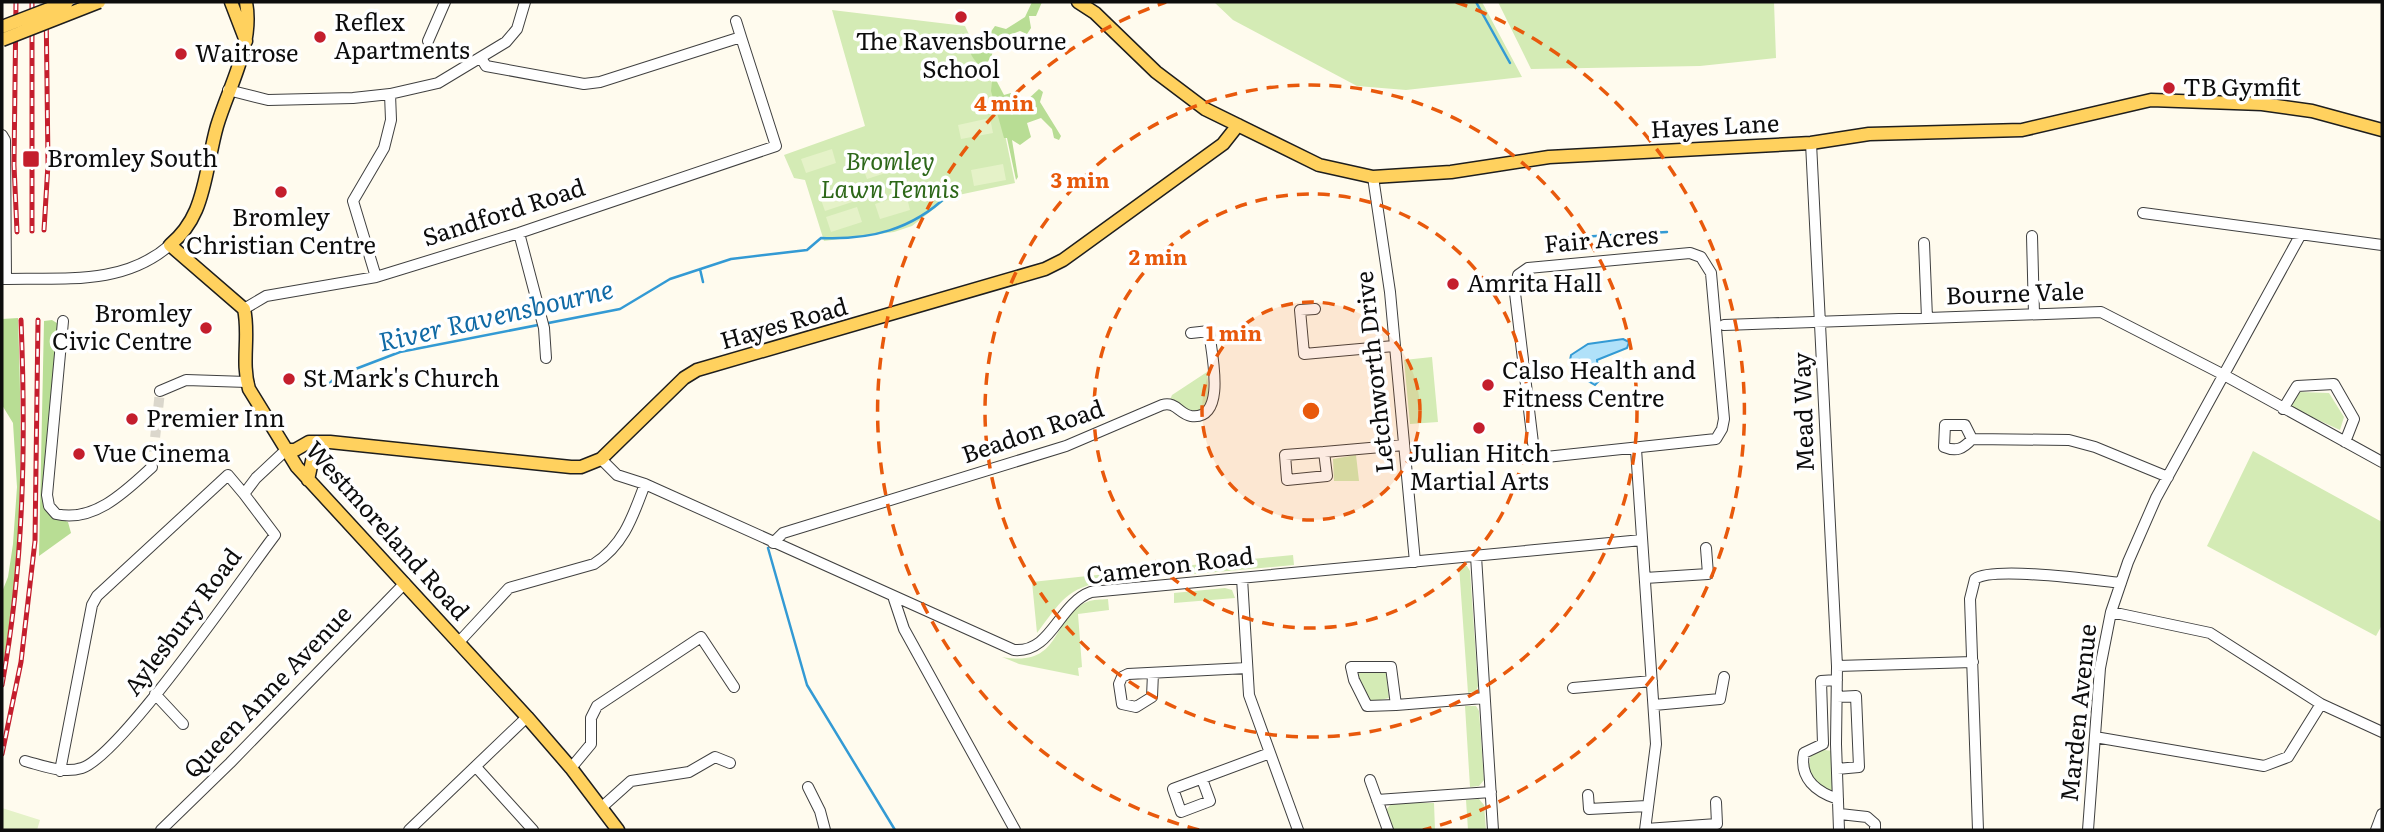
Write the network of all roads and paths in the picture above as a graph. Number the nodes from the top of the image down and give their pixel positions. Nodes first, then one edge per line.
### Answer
1 (67, 2) edge
2 (99, 2) edge
3 (231, 2) edge
4 (246, 2) edge
5 (444, 2) edge
6 (525, 2) edge
7 (1078, 2) edge
8 (1094, 7) edge
9 (736, 21) dead end
10 (2, 27) edge
11 (741, 37) junction
12 (2, 40) edge
13 (428, 40) dead end
14 (246, 41) junction
15 (481, 58) junction
16 (228, 90) junction
17 (390, 94) junction
18 (1238, 125) junction
19 (2382, 130) edge
20 (2, 135) edge
21 (1811, 143) junction
22 (1373, 177) junction
23 (2143, 213) dead end
24 (519, 233) junction
25 (2301, 233) junction
26 (2032, 236) dead end
27 (1924, 243) dead end
28 (170, 245) junction
29 (2382, 245) edge
30 (376, 277) junction
31 (4, 279) edge
32 (244, 309) junction
33 (1314, 309) dead end
34 (2034, 314) junction
35 (1927, 318) junction
36 (63, 321) dead end
37 (1822, 322) junction
38 (1724, 325) dead end
39 (1191, 333) dead end
40 (1394, 346) junction
41 (546, 358) dead end
42 (2224, 375) junction
43 (247, 382) junction
44 (160, 391) dead end
45 (2283, 409) junction
46 (1972, 439) dead end
47 (2345, 442) junction
48 (322, 443) junction
49 (1404, 445) junction
50 (1636, 449) junction
51 (286, 450) junction
52 (1324, 452) junction
53 (601, 459) junction
54 (2382, 462) edge
55 (152, 467) tunnel mouth
56 (297, 467) junction
57 (2168, 477) junction
58 (308, 480) junction
59 (645, 484) junction
60 (244, 494) junction
61 (1643, 540) junction
62 (774, 543) junction
63 (1706, 548) dead end
64 (1476, 556) junction
65 (1415, 562) junction
66 (1242, 578) junction
67 (1645, 578) junction
68 (405, 583) junction
69 (2121, 583) junction
70 (894, 599) junction
71 (2111, 612) junction
72 (459, 642) junction
73 (1973, 662) junction
74 (1837, 666) junction
75 (1247, 668) junction
76 (1153, 673) dead end
77 (1724, 677) dead end
78 (1837, 680) junction
79 (1652, 681) junction
80 (734, 687) dead end
81 (1573, 688) dead end
82 (155, 694) junction
83 (1837, 697) junction
84 (1484, 698) junction
85 (2321, 704) junction
86 (1396, 705) junction
87 (1654, 705) junction
88 (527, 717) junction
89 (183, 724) dead end
90 (2382, 732) edge
91 (2095, 737) junction
92 (1823, 744) junction
93 (1836, 744) junction
94 (1270, 753) junction
95 (25, 761) dead end
96 (730, 763) dead end
97 (476, 767) junction
98 (571, 768) junction
99 (1837, 769) junction
100 (60, 771) junction
101 (1202, 779) dead end
102 (1370, 780) dead end
103 (808, 787) dead end
104 (1491, 792) junction
105 (1588, 795) dead end
106 (1838, 799) junction
107 (1377, 800) junction
108 (1716, 802) dead end
109 (1647, 806) junction
110 (603, 807) junction
111 (1840, 814) junction
112 (2382, 814) edge
113 (161, 830) edge
114 (409, 830) edge
115 (533, 830) edge
116 (618, 830) edge
117 (822, 830) edge
118 (1015, 830) edge
119 (1298, 830) edge
120 (1388, 830) edge
121 (1493, 830) edge
122 (1646, 830) edge
123 (1839, 830) edge
124 (1875, 830) edge
125 (1978, 830) edge
126 (2088, 830) edge
127 (2376, 830) edge

1 - 10 main road, bridge
2 - 12 main road, bridge
3 - 14 main road
4 - 14 main road
5 - 13 street
6 - 15 street
7 - 8 main road, Hayes Lane
8 - 18 main road, Hayes Lane
9 - 11 street
11 - 15 street
11 - 24 street, Sandford Road
14 - 16 main road
15 - 17 street
16 - 17 street
16 - 28 main road
17 - 30 street
18 - 22 main road, Hayes Lane
18 - 53 main road, Hayes Road
19 - 21 main road, Hayes Lane
20 - 31 street
21 - 22 main road, Hayes Lane
21 - 37 street, Mead Way
22 - 40 street, Letchworth Drive
23 - 25 street
24 - 30 street, Sandford Road
24 - 41 street
25 - 29 street
25 - 42 street, Marden Avenue
26 - 34 street
27 - 35 street
28 - 31 street
28 - 32 main road
30 - 32 street, Sandford Road
32 - 43 main road, Westmoreland Road
33 - 40 street
34 - 35 street, Bourne Vale
34 - 42 street, Bourne Vale
35 - 37 street, Bourne Vale
36 - 55 street
37 - 38 street, Bourne Vale
37 - 74 street, Mead Way
39 - 62 street, Beadon Road
40 - 49 street, Letchworth Drive
42 - 45 street, Bourne Vale
42 - 57 street, Marden Avenue
43 - 44 street
43 - 51 main road, Westmoreland Road
45 - 47 street, Bourne Vale
45 - 47 street
46 - 57 street
47 - 54 street, Bourne Vale
48 - 51 main road
48 - 53 main road
48 - 56 main road
48 - 58 main road
49 - 52 street
49 - 65 street, Letchworth Drive
50 - 50 street, Fair Acres
50 - 61 street
51 - 56 main road, Westmoreland Road
51 - 60 street
52 - 52 street
53 - 59 street, Cameron Road
56 - 58 main road, Westmoreland Road
57 - 69 street, Marden Avenue
58 - 68 main road, Westmoreland Road
59 - 62 street, Cameron Road
59 - 72 street
60 - 82 street, Aylesbury Road
60 - 100 street
61 - 64 street, Cameron Road
61 - 67 street
62 - 70 street, Cameron Road
63 - 67 street
64 - 65 street, Cameron Road
64 - 84 street
65 - 66 street, Cameron Road
66 - 70 street, Cameron Road
66 - 75 street
67 - 79 street
68 - 72 main road, Westmoreland Road
68 - 113 street, Queen Anne Avenue
69 - 71 street, Marden Avenue
69 - 73 street
70 - 118 street
71 - 85 street
71 - 91 street, Marden Avenue
72 - 88 main road, Westmoreland Road
73 - 74 street
73 - 125 street
74 - 78 street, Mead Way
75 - 76 street
75 - 94 street
77 - 87 street
78 - 83 street, Mead Way
78 - 92 street
79 - 81 street
79 - 87 street
80 - 98 street
82 - 89 street
82 - 100 street, Aylesbury Road
83 - 93 street, Mead Way
83 - 99 street
84 - 86 street
84 - 104 street
85 - 90 street
85 - 91 street
86 - 86 street
87 - 109 street
88 - 97 street
88 - 98 main road, Westmoreland Road
91 - 126 street, Marden Avenue
92 - 93 street
92 - 106 street
93 - 99 street, Mead Way
94 - 101 street
94 - 119 street
95 - 100 street
96 - 110 street
97 - 114 street
97 - 115 street
98 - 110 main road, Westmoreland Road
99 - 106 street, Mead Way
102 - 107 street
103 - 117 street
104 - 107 street
104 - 121 street
105 - 109 street
106 - 111 street, Mead Way
107 - 120 street
108 - 122 street
109 - 122 street
110 - 116 main road, Westmoreland Road
111 - 123 street, Mead Way
111 - 124 street
112 - 127 street

